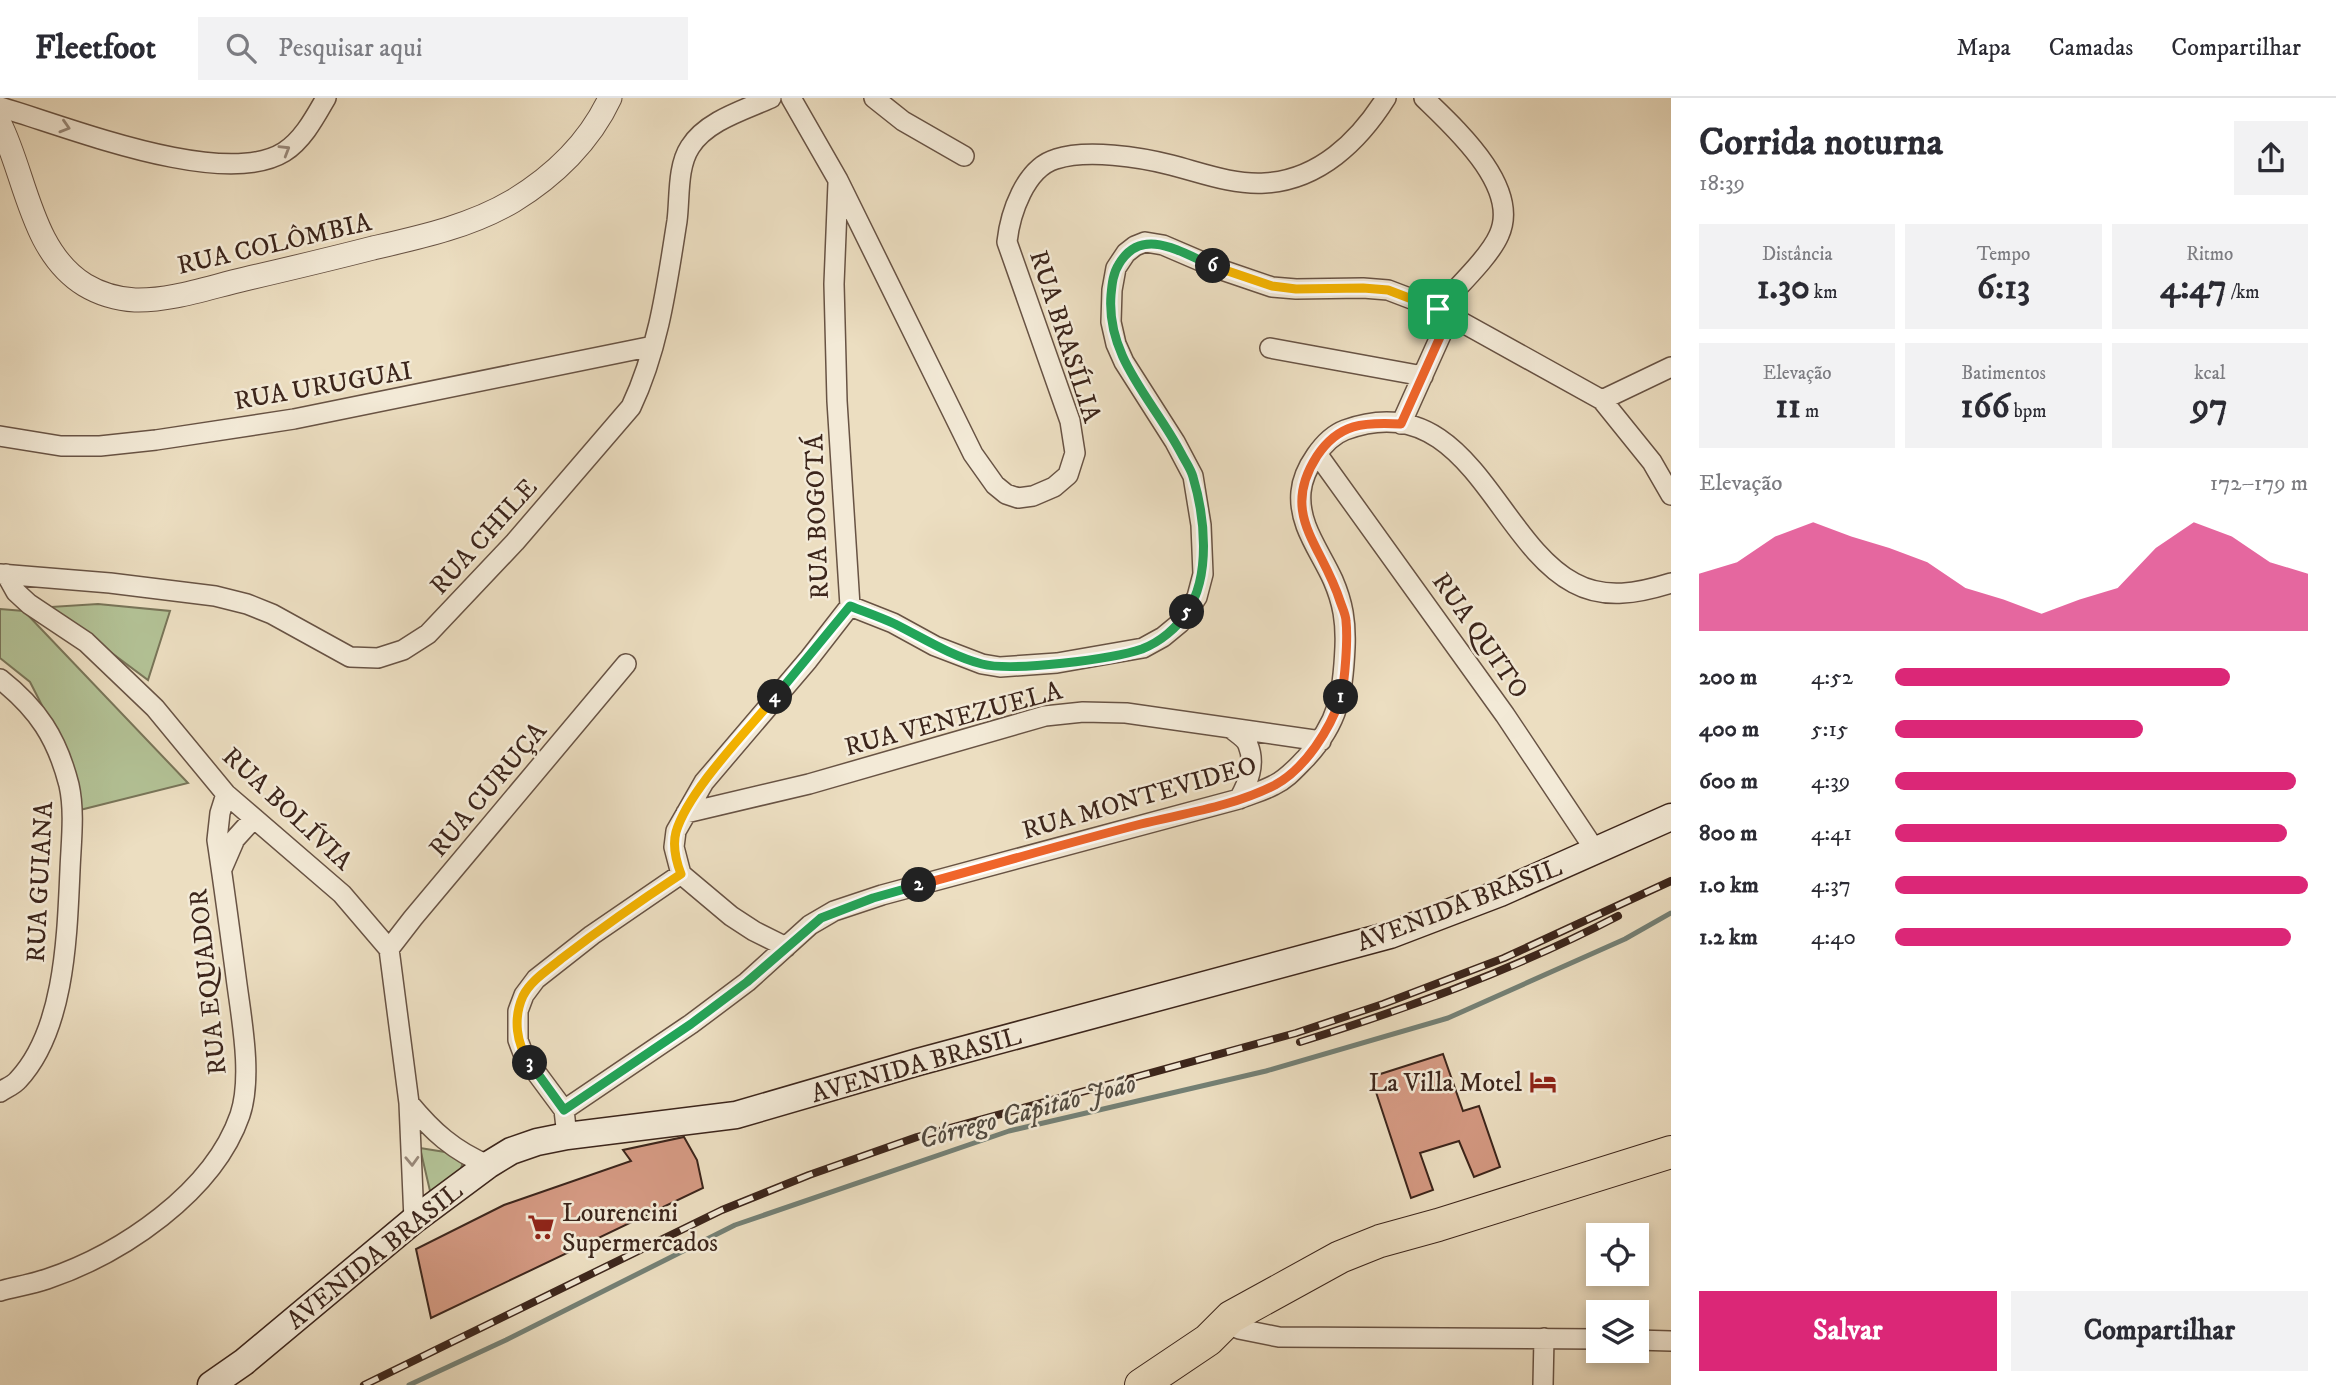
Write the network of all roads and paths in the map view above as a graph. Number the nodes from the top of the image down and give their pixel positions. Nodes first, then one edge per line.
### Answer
1 (326, 98) edge
2 (610, 98) edge
3 (771, 98) edge
4 (791, 98) edge
5 (874, 98) edge
6 (1386, 98) edge
7 (1424, 98) edge
8 (0, 107) edge
9 (0, 124) edge
10 (964, 156) dead end
11 (838, 180) junction
12 (1444, 313) junction
13 (653, 346) junction
14 (1270, 348) dead end
15 (1671, 368) edge
16 (1423, 376) junction
17 (1602, 400) junction
18 (1401, 424) junction
19 (0, 436) edge
20 (1318, 455) junction
21 (1671, 495) edge
22 (3, 574) edge
23 (1671, 583) edge
24 (850, 606) junction
25 (626, 664) dead end
26 (0, 680) edge
27 (1233, 730) junction
28 (1321, 741) junction
29 (226, 794) junction
30 (1240, 799) junction
31 (685, 813) junction
32 (1671, 817) edge
33 (254, 818) junction
34 (1595, 850) junction
35 (221, 870) junction
36 (681, 874) junction
37 (786, 947) junction
38 (389, 950) junction
39 (0, 1092) edge
40 (409, 1103) junction
41 (565, 1123) junction
42 (1671, 1152) edge
43 (488, 1165) junction
44 (414, 1220) junction
45 (0, 1290) edge
46 (1235, 1323) junction
47 (1544, 1338) junction
48 (1586, 1339) edge
49 (1649, 1340) edge
50 (1671, 1341) edge
51 (211, 1385) edge
52 (1141, 1385) edge
53 (1543, 1385) edge

8 -> 1 street
2 - 9 street, RUA COLÔMBIA
3 - 13 street, RUA CHILE
4 - 11 street, RUA BRASÍLIA
5 - 10 street
6 - 11 street, RUA BRASÍLIA
7 - 12 street
11 - 24 street, RUA BOGOTÁ
12 - 16 street
12 - 17 street
12 - 24 street
13 - 19 street, RUA URUGUAI
13 - 22 street, RUA CHILE
14 - 16 street
15 - 17 street
16 - 18 street
17 - 21 street
18 - 20 street, RUA MONTEVIDEO
18 - 23 street, RUA MONTEVIDEO
20 - 28 street, RUA MONTEVIDEO
20 - 34 street, RUA QUITO
22 - 29 street, RUA BOLÍVIA
24 - 31 street, RUA BOGOTÁ
25 - 38 street, RUA CURUÇA
26 - 39 street, RUA GUIANA
27 - 28 street, RUA VENEZUELA
27 - 30 street
27 - 31 street, RUA VENEZUELA
28 - 30 street, RUA MONTEVIDEO
29 - 33 street, RUA BOLÍVIA
29 - 35 street, RUA EQUADOR
30 - 37 street, RUA MONTEVIDEO
31 - 36 street, RUA BOGOTÁ
32 - 34 main road, AVENIDA BRASIL
33 - 35 street, RUA EQUADOR
33 - 38 street, RUA BOLÍVIA
34 - 41 main road, AVENIDA BRASIL
35 - 45 street, RUA EQUADOR
36 - 37 street
36 - 41 street
37 - 41 street, RUA MONTEVIDEO
38 - 40 street
40 - 43 street
40 -> 44 street
41 - 43 main road, AVENIDA BRASIL
42 - 46 highway
43 - 44 main road, AVENIDA BRASIL
44 - 51 main road, AVENIDA BRASIL
46 - 47 street
46 - 52 highway
47 - 48 street
47 - 53 street
49 - 50 street

